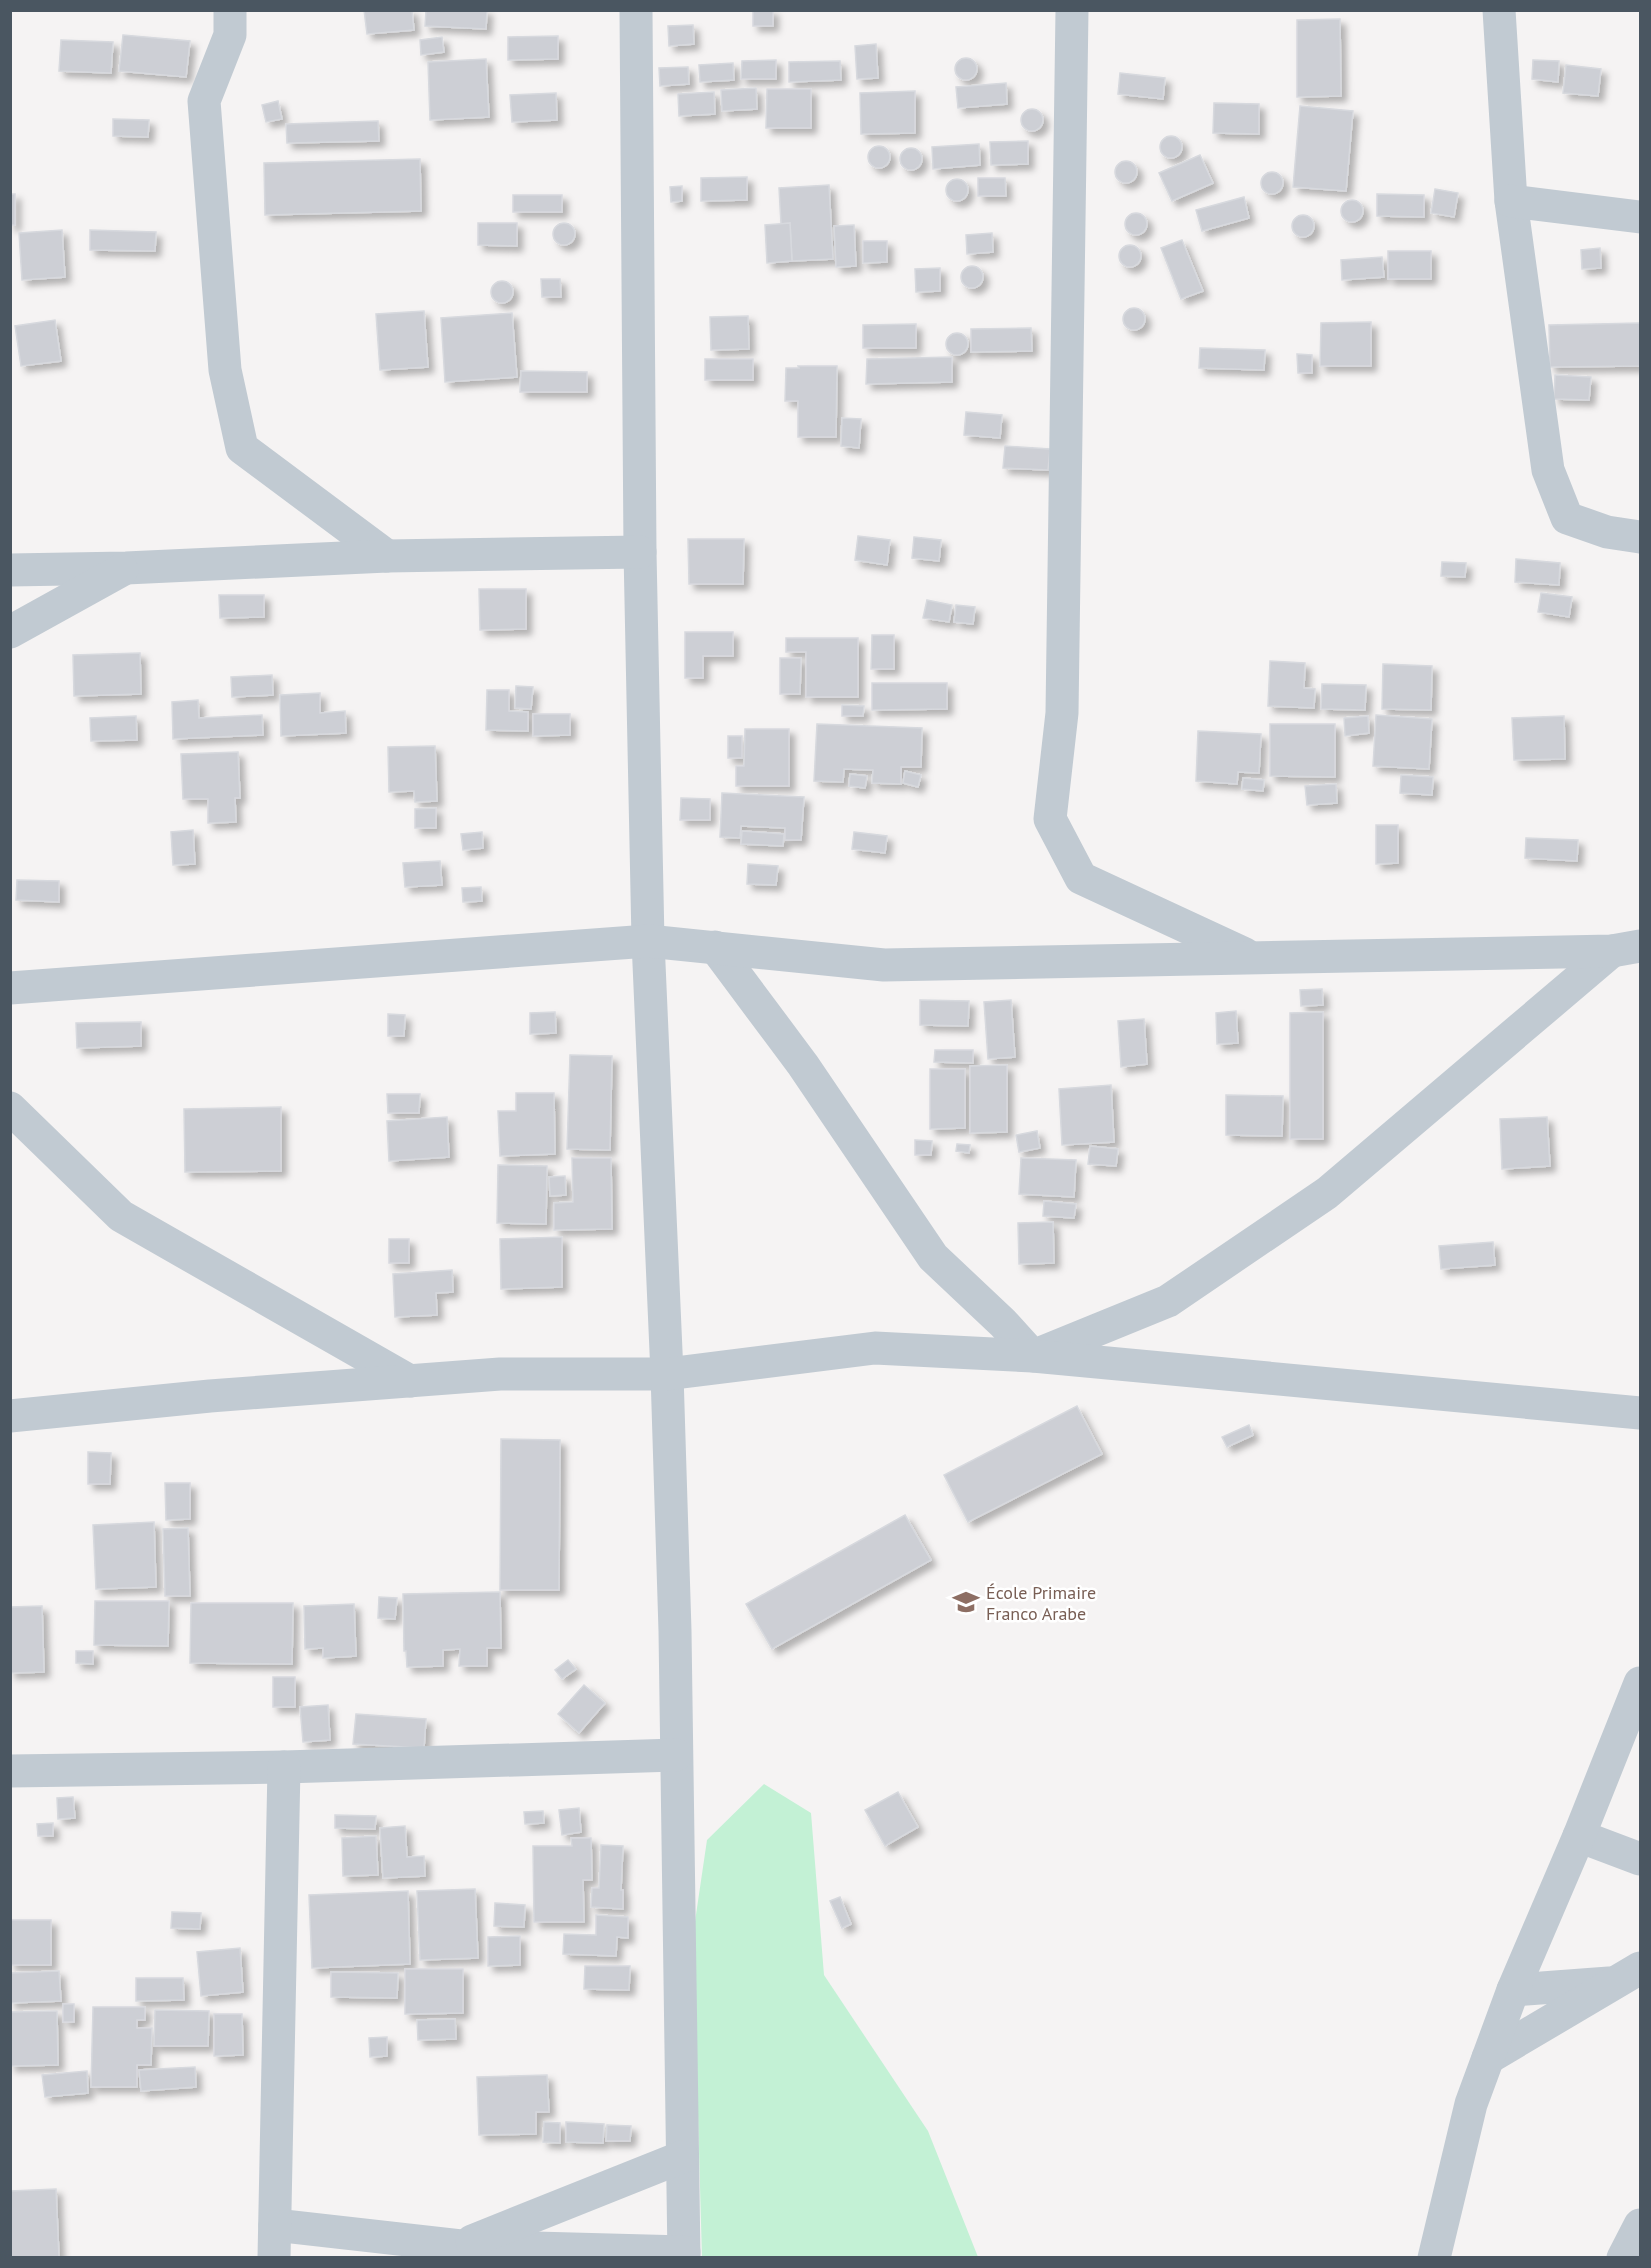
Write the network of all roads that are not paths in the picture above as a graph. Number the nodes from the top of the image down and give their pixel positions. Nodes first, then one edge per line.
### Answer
1 (230, 10) edge
2 (636, 10) edge
3 (1072, 10) edge
4 (1499, 10) edge
5 (1511, 201) junction
6 (1641, 217) edge
7 (1641, 537) edge
8 (640, 552) junction
9 (387, 556) junction
10 (126, 568) junction
11 (10, 570) edge
12 (10, 632) edge
13 (648, 941) junction
14 (715, 947) junction
15 (1626, 949) edge
16 (1254, 958) junction
17 (10, 988) edge
18 (10, 1108) edge
19 (1033, 1356) junction
20 (667, 1374) junction
21 (410, 1381) junction
22 (1641, 1413) edge
23 (10, 1416) edge
24 (1641, 1683) edge
25 (676, 1755) junction
26 (284, 1767) junction
27 (10, 1771) edge
28 (1579, 1836) junction
29 (1641, 1859) edge
30 (1632, 1977) edge
31 (1513, 1990) junction
32 (1488, 2058) junction
33 (682, 2157) junction
34 (275, 2225) junction
35 (1641, 2225) edge
36 (446, 2252) edge
37 (684, 2255) edge
38 (274, 2258) edge
39 (1434, 2258) edge
40 (1623, 2258) edge

1 - 9 street
2 - 8 street
3 - 16 street
4 - 5 street
5 - 6 street
5 - 7 street
8 - 9 street
8 - 13 street
9 - 10 street
10 - 11 street
10 - 12 street
13 - 14 street
13 - 17 street
13 - 20 street
14 - 16 street
14 - 19 street
15 - 16 street
15 - 19 street
18 - 21 street
19 - 20 street
19 - 22 street
20 - 21 street
20 - 25 street
21 - 23 street
24 - 28 street
25 - 26 street
25 - 33 street
26 - 27 street
26 - 34 street
28 - 29 street
28 - 31 street
30 - 31 street
30 - 32 street
31 - 32 street
32 - 39 street
33 - 36 street
33 - 37 street
34 - 36 street
34 - 38 street
35 - 40 street
36 - 37 street

